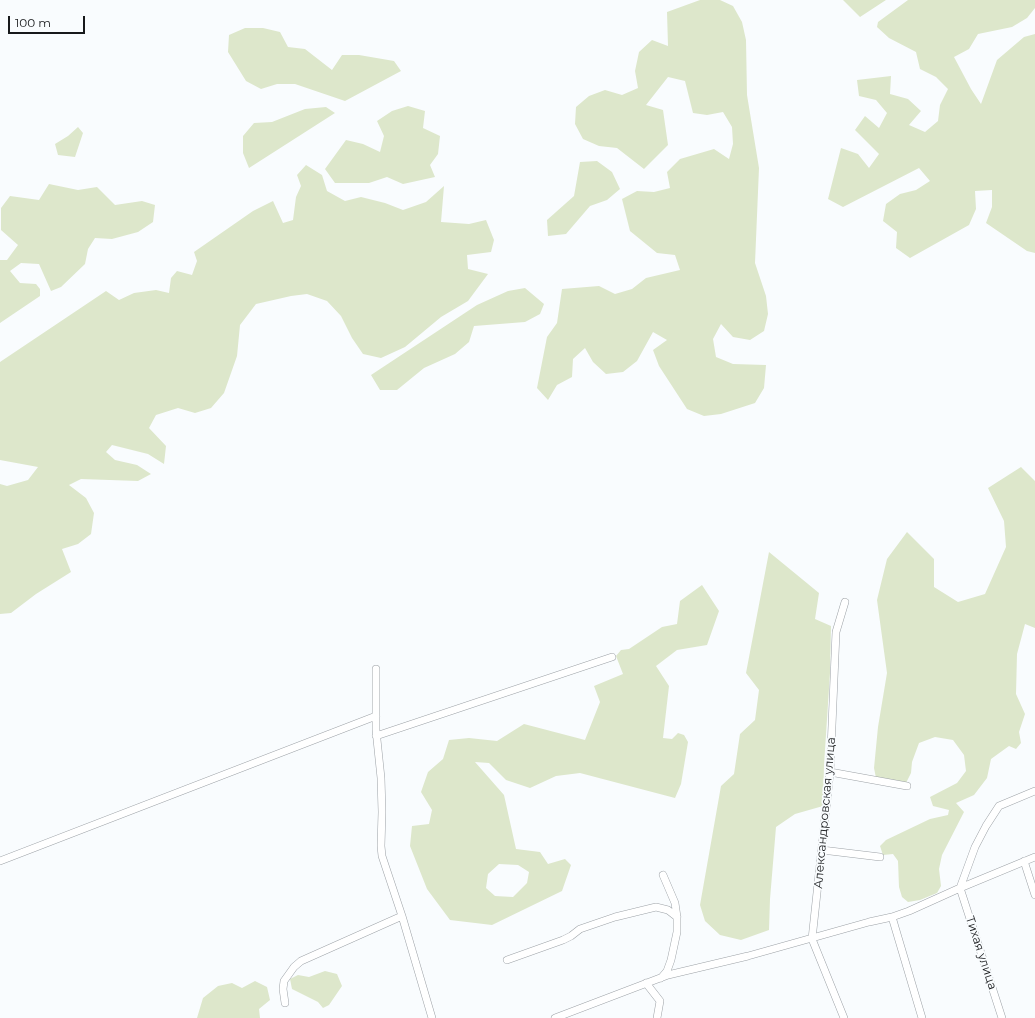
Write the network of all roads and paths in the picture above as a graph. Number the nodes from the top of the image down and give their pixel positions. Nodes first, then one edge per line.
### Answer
1 (845, 602) dead end
2 (612, 657) dead end
3 (376, 669) dead end
4 (376, 716) junction
5 (376, 736) junction
6 (830, 772) junction
7 (907, 786) dead end
8 (1035, 791) edge
9 (822, 850) junction
10 (880, 857) dead end
11 (1035, 857) edge
12 (0, 861) edge
13 (1024, 861) junction
14 (663, 875) dead end
15 (960, 888) junction
16 (1035, 895) edge
17 (402, 916) junction
18 (677, 917) junction
19 (892, 917) junction
20 (812, 939) junction
21 (507, 960) dead end
22 (661, 978) junction
23 (650, 982) junction
24 (285, 1003) dead end
25 (432, 1018) edge
26 (555, 1018) edge
27 (657, 1018) edge
28 (844, 1018) edge
29 (922, 1018) edge
30 (1002, 1018) edge

1 - 6 street, Александровская улица
2 - 5 street
3 - 4 street
4 - 5 street
4 - 12 street
5 - 17 street
6 - 7 street
6 - 9 street, Александровская улица
8 - 15 street
9 - 10 street
9 - 20 street, Александровская улица
11 - 13 street
13 - 15 street
13 - 16 street
14 - 18 street
15 - 19 street
15 - 30 street, Тихая улица
17 - 24 street
17 - 25 street
18 - 21 street
18 - 22 street
19 - 20 street
19 - 29 street
20 - 22 street
20 - 28 street, Александровская улица
22 - 23 street
23 - 26 street
23 - 27 street

